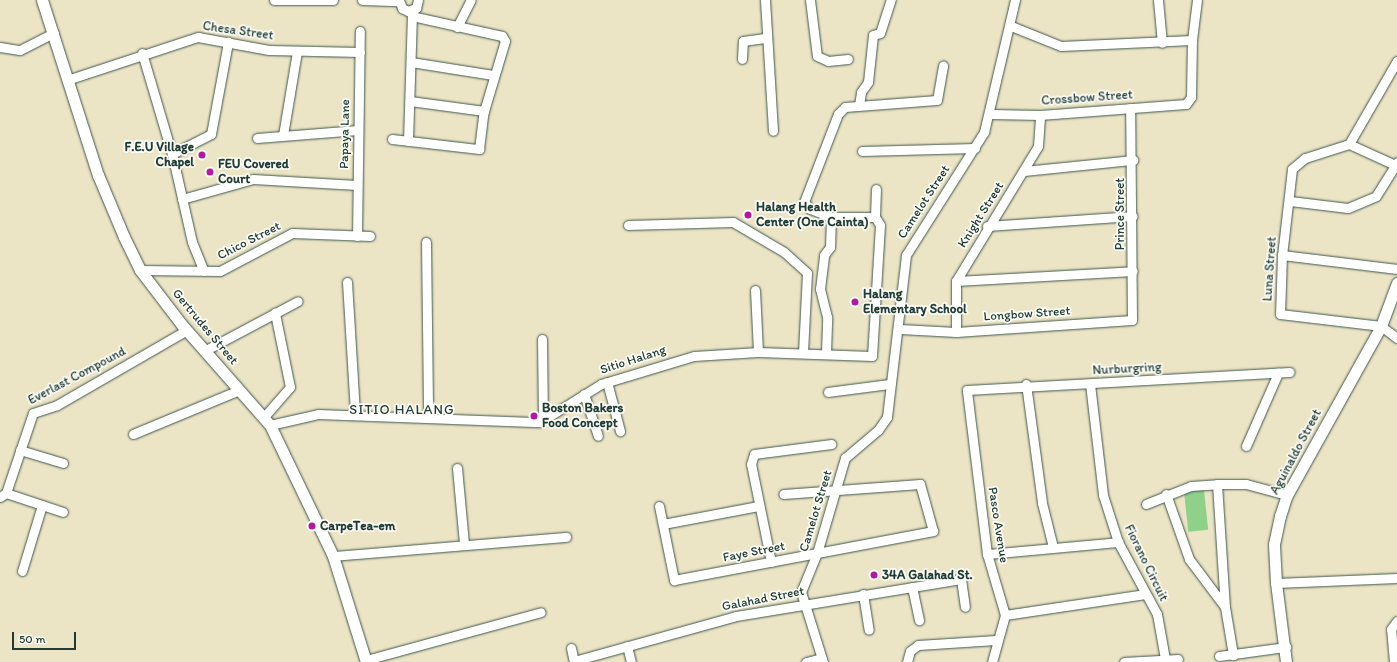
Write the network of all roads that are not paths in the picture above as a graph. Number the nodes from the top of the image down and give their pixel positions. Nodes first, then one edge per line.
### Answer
1 (42, 0) edge
2 (274, 0) edge
3 (333, 0) edge
4 (362, 0) edge
5 (399, 0) edge
6 (418, 0) edge
7 (471, 0) edge
8 (765, 0) edge
9 (810, 0) edge
10 (891, 0) edge
11 (1015, 0) edge
12 (1158, 0) edge
13 (1197, 0) edge
14 (412, 13) junction
15 (1011, 26) junction
16 (457, 27) junction
17 (360, 31) dead end
18 (54, 33) junction
19 (765, 38) junction
20 (1192, 40) junction
21 (228, 42) junction
22 (1162, 43) junction
23 (0, 47) edge
24 (296, 51) junction
25 (360, 52) junction
26 (142, 53) junction
27 (742, 59) dead end
28 (848, 59) dead end
29 (1397, 61) edge
30 (411, 62) junction
31 (943, 66) dead end
32 (493, 75) junction
33 (70, 79) junction
34 (410, 100) junction
35 (859, 105) junction
36 (1130, 108) junction
37 (484, 110) junction
38 (991, 114) junction
39 (1040, 115) junction
40 (358, 130) junction
41 (773, 131) dead end
42 (283, 135) junction
43 (257, 138) dead end
44 (392, 140) dead end
45 (408, 141) junction
46 (1349, 144) junction
47 (974, 148) junction
48 (862, 151) dead end
49 (172, 154) junction
50 (1133, 160) junction
51 (1396, 164) edge
52 (1024, 171) junction
53 (357, 185) junction
54 (876, 189) dead end
55 (182, 199) junction
56 (1290, 201) junction
57 (1133, 216) junction
58 (831, 217) junction
59 (874, 217) junction
60 (628, 225) dead end
61 (987, 226) junction
62 (357, 236) junction
63 (370, 236) dead end
64 (426, 242) dead end
65 (1282, 255) junction
66 (1397, 269) edge
67 (140, 270) junction
68 (204, 271) junction
69 (1133, 271) junction
70 (956, 281) junction
71 (346, 282) dead end
72 (1397, 283) edge
73 (755, 290) dead end
74 (298, 302) dead end
75 (275, 314) junction
76 (1132, 320) joint
77 (1381, 326) junction
78 (900, 329) junction
79 (187, 330) junction
80 (956, 332) junction
81 (1397, 338) edge
82 (542, 339) dead end
83 (204, 351) junction
84 (758, 352) junction
85 (803, 353) junction
86 (826, 353) junction
87 (1289, 372) dead end
88 (1278, 373) junction
89 (607, 382) junction
90 (890, 384) junction
91 (1026, 384) junction
92 (1090, 384) junction
93 (239, 390) junction
94 (967, 390) joint
95 (828, 392) dead end
96 (584, 394) junction
97 (355, 414) junction
98 (428, 417) junction
99 (543, 420) junction
100 (267, 421) junction
101 (620, 431) dead end
102 (133, 434) dead end
103 (598, 436) dead end
104 (831, 444) dead end
105 (1246, 446) dead end
106 (20, 450) junction
107 (63, 462) dead end
108 (457, 468) dead end
109 (1217, 484) junction
110 (838, 490) junction
111 (783, 494) dead end
112 (1166, 494) junction
113 (3, 495) edge
114 (1287, 496) junction
115 (1146, 504) dead end
116 (42, 505) junction
117 (659, 506) dead end
118 (758, 506) junction
119 (63, 512) dead end
120 (663, 524) junction
121 (566, 537) dead end
122 (1118, 542) junction
123 (464, 544) junction
124 (1053, 547) junction
125 (817, 553) junction
126 (987, 554) junction
127 (333, 556) junction
128 (770, 562) junction
129 (22, 571) dead end
130 (1397, 578) edge
131 (1276, 583) junction
132 (912, 587) junction
133 (863, 594) junction
134 (1145, 594) junction
135 (802, 604) junction
136 (966, 607) dead end
137 (1226, 607) junction
138 (541, 612) dead end
139 (1005, 615) junction
140 (919, 620) dead end
141 (1397, 621) edge
142 (869, 630) dead end
143 (996, 640) junction
144 (627, 646) junction
145 (1286, 647) junction
146 (570, 648) dead end
147 (1233, 655) junction
148 (1220, 656) dead end
149 (1178, 659) dead end
150 (823, 660) edge
151 (1164, 660) junction
152 (366, 661) edge
153 (574, 661) edge
154 (631, 662) edge
155 (806, 662) edge
156 (907, 662) edge
157 (992, 662) edge
158 (1124, 662) edge
159 (1286, 662) edge
160 (1394, 662) edge

1 - 18 street, Gertrudes Street
2 - 3 street
4 - 5 street
5 - 14 street
6 - 14 street
7 - 16 street
8 - 19 street
9 - 28 street
10 - 35 street
11 - 15 street, Camelot Street
12 - 22 street
13 - 20 street
14 - 16 street
14 - 30 street
15 - 22 street
15 - 38 street, Camelot Street
16 - 32 street
17 - 25 street, Papaya Lane
18 - 23 street
18 - 33 street, Gertrudes Street
19 - 27 street
19 - 41 street
20 - 22 street
20 - 36 street, Crossbow Street
21 - 24 street, Chesa Street
21 - 26 street, Chesa Street
21 - 49 street
24 - 25 street, Chesa Street
24 - 42 street
25 - 40 street, Papaya Lane
26 - 33 street, Chesa Street
26 - 49 street
29 - 46 street
30 - 32 street
30 - 34 street
31 - 35 street
32 - 37 street
33 - 67 street, Gertrudes Street
34 - 37 street
34 - 45 street
35 - 58 street
36 - 39 street, Crossbow Street
36 - 50 street, Prince Street
37 - 45 street
38 - 39 street, Crossbow Street
38 - 47 street, Camelot Street
39 - 52 street, Knight Street
40 - 42 street
40 - 53 street, Papaya Lane
42 - 43 street
44 - 45 street
46 - 51 street
46 - 56 street, Luna Street
47 - 48 street
47 - 78 street, Camelot Street
49 - 55 street
50 - 52 street
50 - 57 street, Prince Street
51 - 56 street
52 - 61 street, Knight Street
53 - 55 street
53 - 62 street, Papaya Lane
54 - 59 street
55 - 68 street
56 - 65 street, Luna Street
57 - 61 street
57 - 69 street, Prince Street
58 - 59 street
58 - 86 street
59 - 86 street, Sitio Halang
60 - 85 street
61 - 70 street, Knight Street
62 - 63 street, Chico Street
62 - 68 street, Chico Street
64 - 98 street
65 - 66 street
65 - 77 street, Luna Street
67 - 68 street, Chico Street
67 - 79 street, Gertrudes Street
69 - 70 street
69 - 76 street, Prince Street
70 - 80 street, Knight Street
71 - 97 street
72 - 77 street, Aguinaldo Street
73 - 84 street
74 - 75 street
75 - 83 street
75 - 100 street
76 - 80 street, Longbow Street
77 - 81 street
77 - 114 street, Aguinaldo Street
78 - 80 street, Longbow Street
78 - 90 street, Camelot Street
79 - 83 street, Gertrudes Street
79 - 106 street, Everlast Compound
82 - 99 street
83 - 93 street, Gertrudes Street
84 - 85 street, Sitio Halang
84 - 89 street, Sitio Halang
85 - 86 street, Sitio Halang
87 - 88 street, Nurburgring
88 - 92 street, Nurburgring
88 - 105 street
89 - 96 street, Sitio Halang
89 - 101 street
90 - 95 street
90 - 110 street, Camelot Street
91 - 92 street, Nurburgring
91 - 94 street, Nurburgring
91 - 124 street
92 - 122 street, Fiorano Circuit
93 - 100 street, Gertrudes Street
93 - 102 street
94 - 126 street, Pasco Avenue
96 - 99 street, Sitio Halang
96 - 103 street
97 - 98 street
97 - 100 street
98 - 99 street
100 - 127 street, Gertrudes Street
104 - 118 street
106 - 107 street
106 - 113 street, Everlast Compound
108 - 123 street
109 - 112 street
109 - 114 street
109 - 137 street
110 - 111 street
110 - 125 street, Camelot Street
110 - 125 street, Faye Street
112 - 115 street
112 - 137 street
113 - 116 street, Everlast Compound
114 - 131 street, Aguinaldo Street
116 - 119 street, Everlast Compound
116 - 129 street
117 - 120 street
118 - 120 street
118 - 128 street
120 - 128 street, Faye Street
121 - 123 street
122 - 124 street
122 - 134 street, Fiorano Circuit
123 - 127 street
124 - 126 street
125 - 128 street, Faye Street
125 - 135 street, Camelot Street
126 - 139 street, Pasco Avenue
127 - 152 street, Gertrudes Street
130 - 131 street
131 - 145 street, Aguinaldo Street
132 - 133 street, Galahad Street
132 - 136 street, Galahad Street
132 - 140 street
133 - 135 street, Galahad Street
133 - 142 street
134 - 139 street
134 - 151 street, Fiorano Circuit
135 - 144 street, Galahad Street
135 - 150 street, Camelot Street
137 - 147 street
138 - 152 street
139 - 143 street
141 - 160 street
143 - 156 street
143 - 157 street
144 - 153 street, Galahad Street
144 - 154 street
145 - 147 street
145 - 159 street, Aguinaldo Street
146 - 153 street
147 - 148 street
149 - 151 street
150 - 155 street
151 - 158 street

